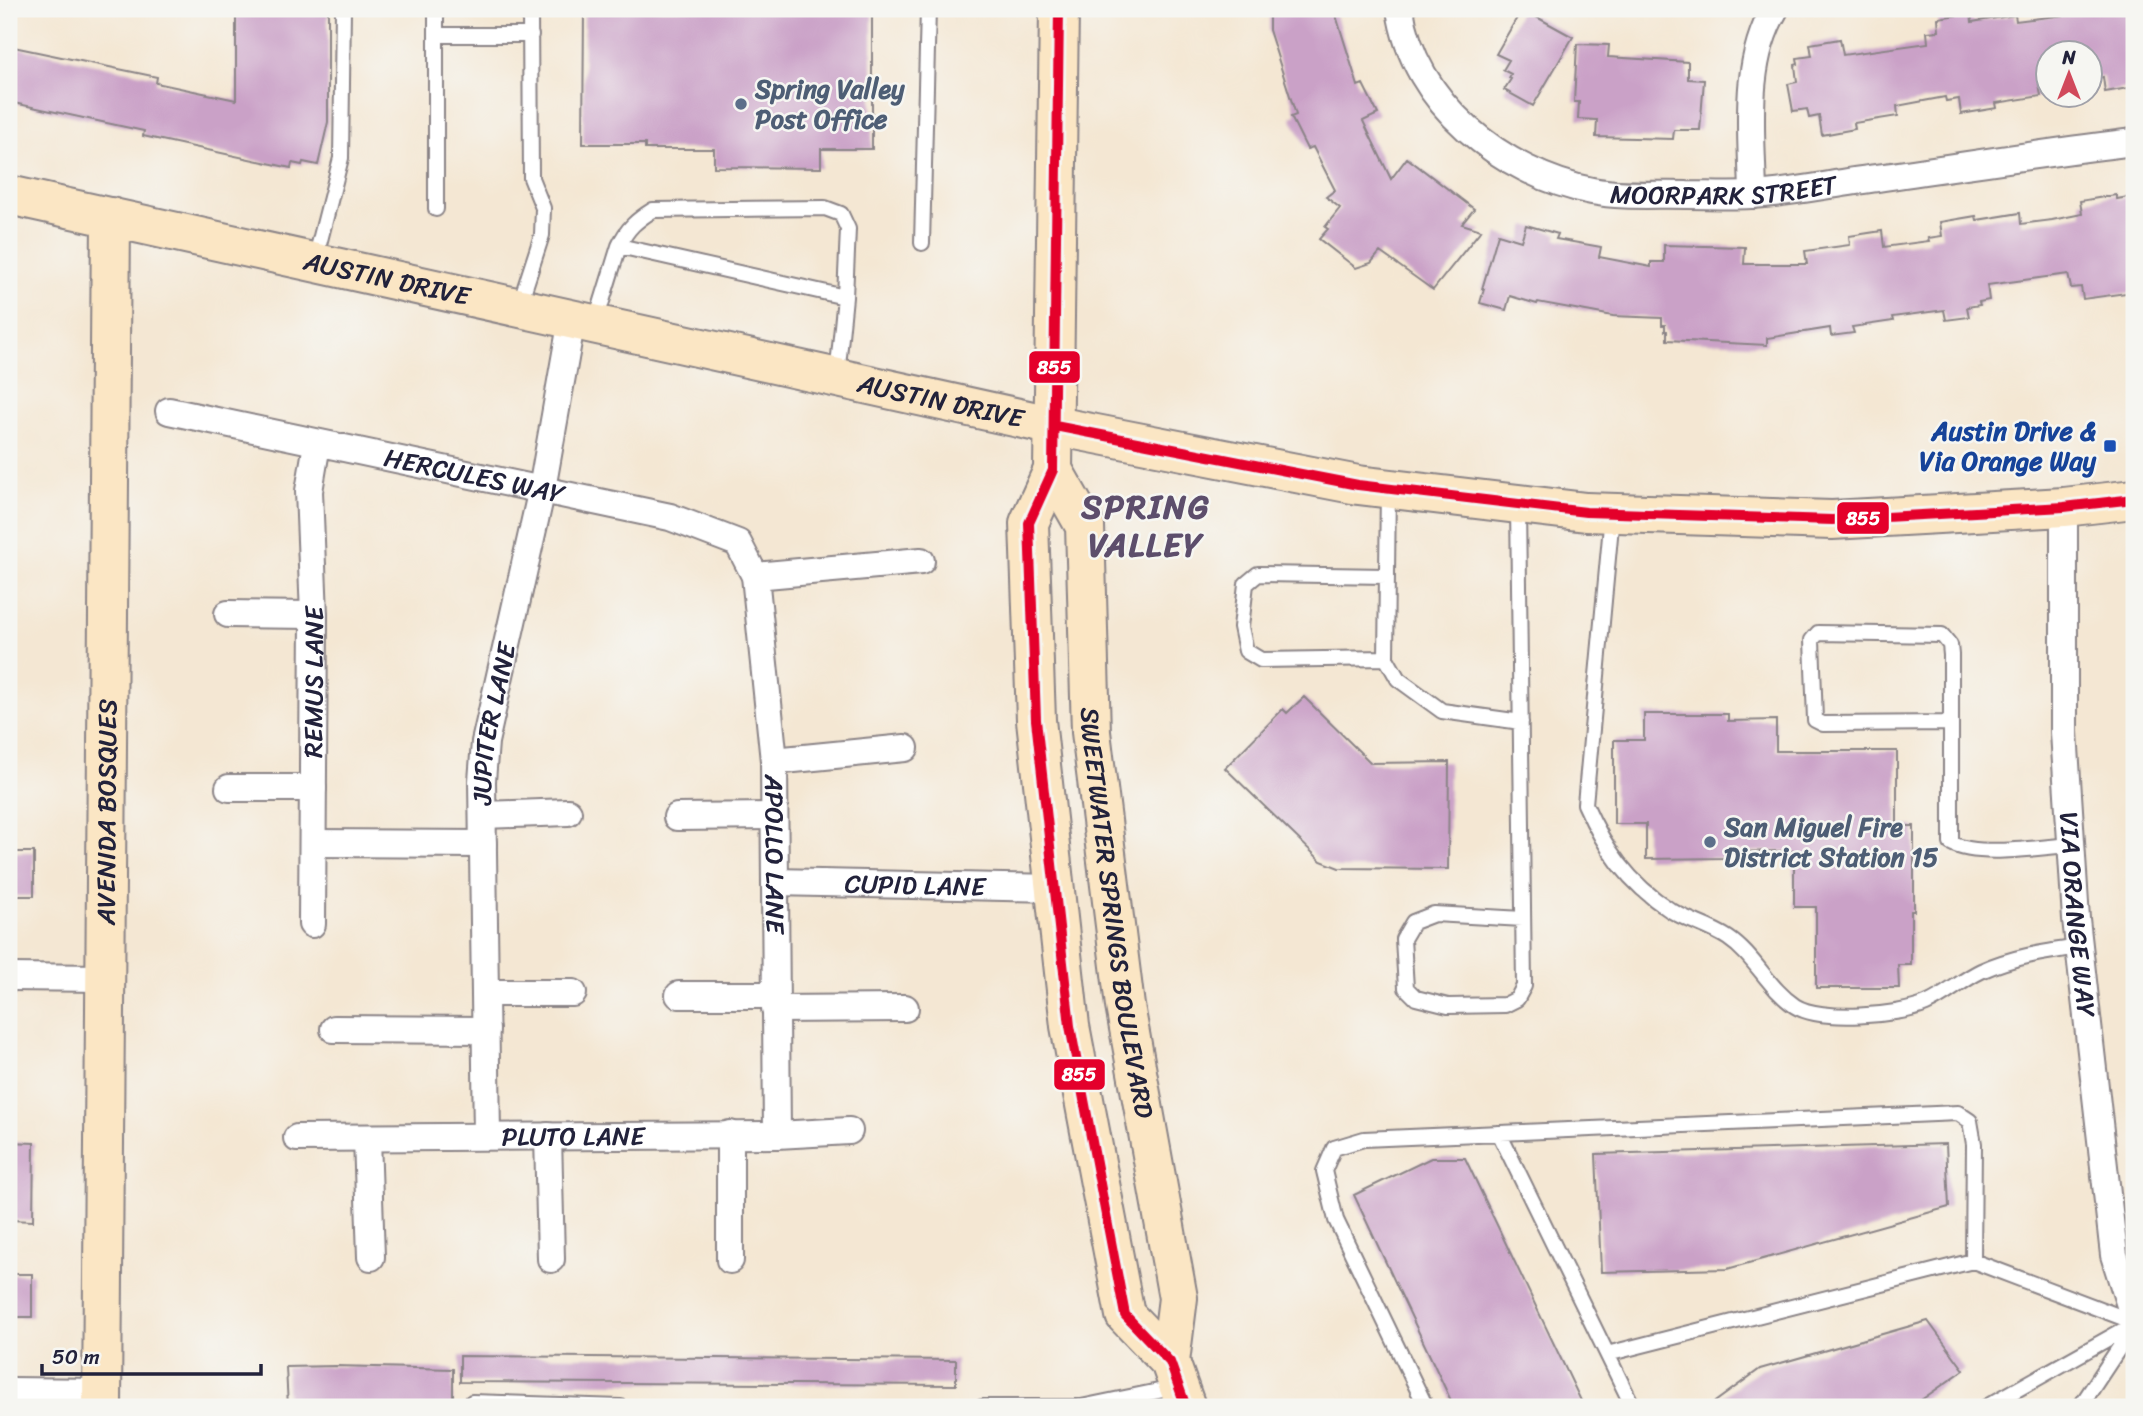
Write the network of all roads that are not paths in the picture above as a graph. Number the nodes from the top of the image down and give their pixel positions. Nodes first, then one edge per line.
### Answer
1 (343, 9) edge
2 (436, 9) edge
3 (530, 9) edge
4 (928, 9) edge
5 (1059, 9) edge
6 (1401, 9) edge
7 (1775, 9) edge
8 (436, 35) junction
9 (531, 35) junction
10 (2134, 142) edge
11 (9, 195) edge
12 (1753, 195) junction
13 (436, 209) dead end
14 (111, 217) junction
15 (922, 243) dead end
16 (619, 246) junction
17 (315, 262) junction
18 (845, 297) junction
19 (518, 307) junction
20 (583, 321) junction
21 (837, 377) junction
22 (169, 411) dead end
23 (1055, 426) junction
24 (317, 444) junction
25 (1053, 470) junction
26 (542, 489) junction
27 (1388, 489) junction
28 (2134, 499) edge
29 (1518, 504) junction
30 (2064, 507) junction
31 (1612, 513) junction
32 (921, 561) dead end
33 (755, 576) junction
34 (1387, 576) junction
35 (228, 614) dead end
36 (314, 615) junction
37 (1386, 658) junction
38 (1521, 722) junction
39 (1951, 723) junction
40 (905, 748) dead end
41 (774, 761) junction
42 (229, 788) dead end
43 (313, 788) junction
44 (568, 812) dead end
45 (483, 815) junction
46 (774, 816) junction
47 (677, 817) dead end
48 (313, 843) junction
49 (483, 844) junction
50 (2071, 845) junction
51 (775, 882) junction
52 (1055, 888) junction
53 (1523, 919) junction
54 (312, 924) dead end
55 (2079, 947) junction
56 (9, 977) edge
57 (104, 978) junction
58 (485, 993) junction
59 (573, 993) dead end
60 (679, 995) dead end
61 (775, 1002) junction
62 (1125, 1006) junction
63 (905, 1008) dead end
64 (334, 1029) dead end
65 (486, 1030) junction
66 (849, 1131) dead end
67 (1499, 1133) junction
68 (730, 1134) junction
69 (777, 1135) junction
70 (487, 1136) junction
71 (548, 1136) junction
72 (297, 1138) dead end
73 (367, 1138) junction
74 (371, 1257) dead end
75 (551, 1259) dead end
76 (730, 1260) dead end
77 (1973, 1261) junction
78 (2134, 1322) edge
79 (1607, 1354) junction
80 (1178, 1385) edge
81 (9, 1391) edge
82 (102, 1400) edge
83 (472, 1402) dead end
84 (621, 1407) edge
85 (982, 1407) edge
86 (1054, 1407) edge
87 (1426, 1407) edge
88 (1633, 1407) edge
89 (1986, 1407) edge
90 (2080, 1407) edge

1 - 17 lane
2 - 8 lane
3 - 9 lane
4 - 15 lane
5 - 23 main road, SWEETWATER SPRINGS BOULEVARD
6 - 12 street, MOORPARK STREET
7 - 12 street
8 - 9 lane
8 - 13 lane
9 - 19 lane
10 - 12 street, MOORPARK STREET
11 - 14 main road, AUSTIN DRIVE
14 - 17 main road, AUSTIN DRIVE
14 - 57 main road, AVENIDA BOSQUES
16 - 18 lane
16 - 18 lane
16 - 20 lane
17 - 19 main road, AUSTIN DRIVE
18 - 21 lane
19 - 20 main road, AUSTIN DRIVE
20 - 21 main road, AUSTIN DRIVE
20 - 26 street, JUPITER LANE
21 - 23 main road, AUSTIN DRIVE
22 - 24 street, HERCULES WAY
23 - 25 main road, SWEETWATER SPRINGS BOULEVARD
23 - 27 main road, AUSTIN DRIVE
24 - 26 street, HERCULES WAY
24 - 36 street, REMUS LANE
25 - 52 main road, SWEETWATER SPRINGS BOULEVARD
25 - 62 main road, SWEETWATER SPRINGS BOULEVARD
26 - 33 street, HERCULES WAY
26 - 45 street, JUPITER LANE
27 - 29 main road, AUSTIN DRIVE
27 - 34 lane
28 - 30 main road, AUSTIN DRIVE
29 - 31 main road, AUSTIN DRIVE
29 - 38 lane
30 - 31 main road, AUSTIN DRIVE
30 - 50 street, VIA ORANGE WAY
31 - 55 lane
32 - 33 street
33 - 41 street, APOLLO LANE
34 - 37 lane
34 - 37 lane
35 - 36 street
36 - 43 street, REMUS LANE
37 - 38 lane
38 - 53 lane
39 - 39 lane
39 - 50 lane
40 - 41 street
41 - 46 street, APOLLO LANE
42 - 43 street
43 - 48 street, REMUS LANE
44 - 45 street
45 - 49 street, JUPITER LANE
46 - 47 street
46 - 51 street, APOLLO LANE
48 - 49 street
48 - 54 street, REMUS LANE
49 - 58 street, JUPITER LANE
50 - 55 street, VIA ORANGE WAY
51 - 52 street, CUPID LANE
51 - 61 street, APOLLO LANE
52 - 62 main road
52 - 80 main road, SWEETWATER SPRINGS BOULEVARD
53 - 53 lane
55 - 78 street, VIA ORANGE WAY
56 - 57 street
57 - 82 main road, AVENIDA BOSQUES
58 - 59 street
58 - 65 street, JUPITER LANE
60 - 61 street
61 - 63 street
61 - 69 street, APOLLO LANE
62 - 80 main road, SWEETWATER SPRINGS BOULEVARD
64 - 65 street
65 - 70 street, JUPITER LANE
66 - 69 street, PLUTO LANE
67 - 77 lane
67 - 79 lane
67 - 87 lane
68 - 69 street, PLUTO LANE
68 - 71 street, PLUTO LANE
68 - 76 street
70 - 71 street, PLUTO LANE
70 - 73 street, PLUTO LANE
71 - 75 street
72 - 73 street, PLUTO LANE
73 - 74 street
77 - 78 lane
77 - 79 lane
78 - 89 lane
78 - 90 lane
79 - 88 lane
80 - 86 lane
81 - 82 street
83 - 84 lane
85 - 86 lane

